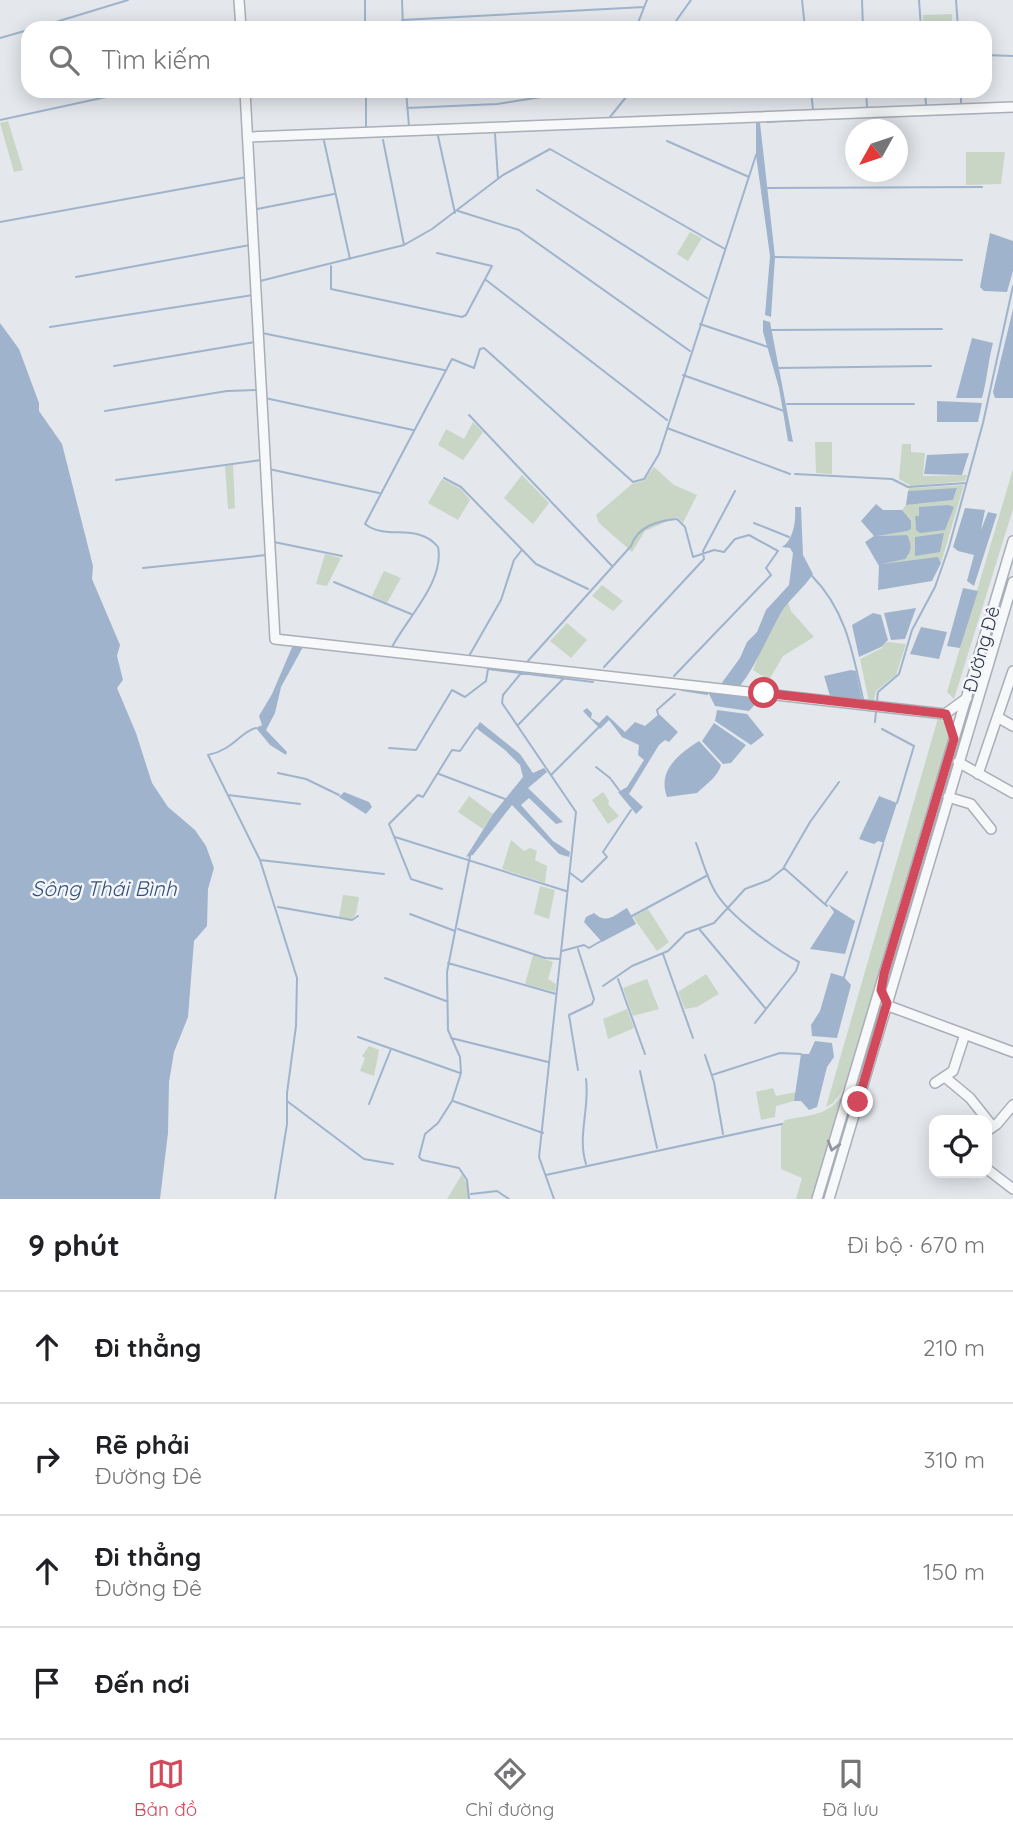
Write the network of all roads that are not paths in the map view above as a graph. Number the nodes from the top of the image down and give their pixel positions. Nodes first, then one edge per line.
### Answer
1 (239, 0) edge
2 (240, 21) edge
3 (245, 98) edge
4 (1013, 107) edge
5 (248, 137) junction
6 (1013, 541) edge
7 (1013, 582) edge
8 (1009, 610) edge
9 (980, 653) junction
10 (1013, 673) edge
11 (967, 698) junction
12 (946, 714) junction
13 (999, 718) junction
14 (1013, 726) edge
15 (954, 739) junction
16 (958, 762) junction
17 (978, 774) junction
18 (1013, 793) edge
19 (948, 797) junction
20 (991, 829) dead end
21 (884, 974) junction
22 (886, 1004) junction
23 (871, 1015) junction
24 (965, 1034) junction
25 (1013, 1052) edge
26 (946, 1078) junction
27 (935, 1083) dead end
28 (1013, 1105) edge
29 (981, 1115) edge
30 (992, 1127) edge
31 (992, 1173) edge
32 (1013, 1189) edge
33 (817, 1199) edge
34 (829, 1199) edge

1 - 2 street
3 - 5 street
4 - 5 street
5 - 12 street
6 - 9 street, Đường Đê
7 - 8 street, Đường Đê
8 - 9 street
8 - 16 street, Đường Đê
9 - 11 street, Đường Đê
10 - 13 street
11 - 12 street
11 - 15 street, Đường Đê
12 - 15 street
13 - 14 street
13 - 17 street
15 - 21 street, Đường Đê
16 - 17 street
16 - 19 street, Đường Đê
17 - 18 street
19 - 20 street
19 - 22 street, Đường Đê
21 - 22 street
21 - 23 street, Đường Đê
22 - 23 street
22 - 24 street
22 - 34 street, Đường Đê
23 -> 33 street, Đường Đê
24 - 25 street
24 - 26 street
26 - 27 street
26 - 29 street
28 - 30 street
31 - 32 street

